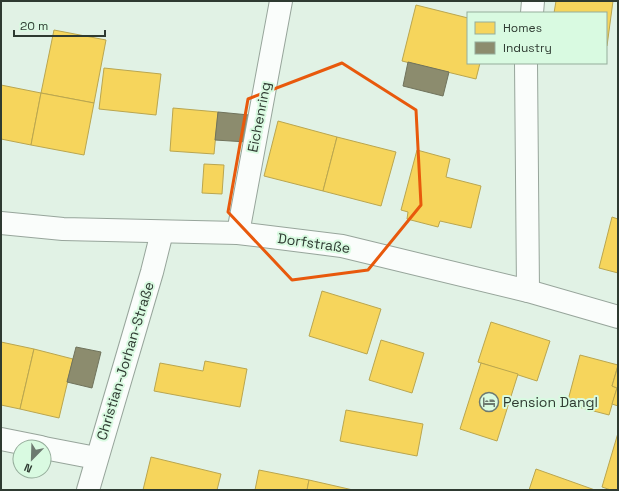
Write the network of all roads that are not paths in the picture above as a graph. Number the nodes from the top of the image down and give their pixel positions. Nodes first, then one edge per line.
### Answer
1 (281, 1) edge
2 (533, 1) edge
3 (532, 12) edge
4 (526, 64) edge
5 (1, 223) edge
6 (162, 232) junction
7 (238, 233) junction
8 (528, 291) junction
9 (618, 317) edge
10 (1, 439) edge
11 (12, 441) edge
12 (52, 449) edge
13 (96, 458) junction
14 (88, 490) edge

1 - 7 street, Eichenring
2 - 3 street
4 - 8 street
5 - 6 street, Dorfstraße
6 - 7 street, Dorfstraße
6 - 13 street, Christian-Jorhan-Straße
7 - 8 street, Dorfstraße
8 - 9 street, Dorfstraße
10 - 11 street
12 - 13 street
13 - 14 street, Christian-Jorhan-Straße

